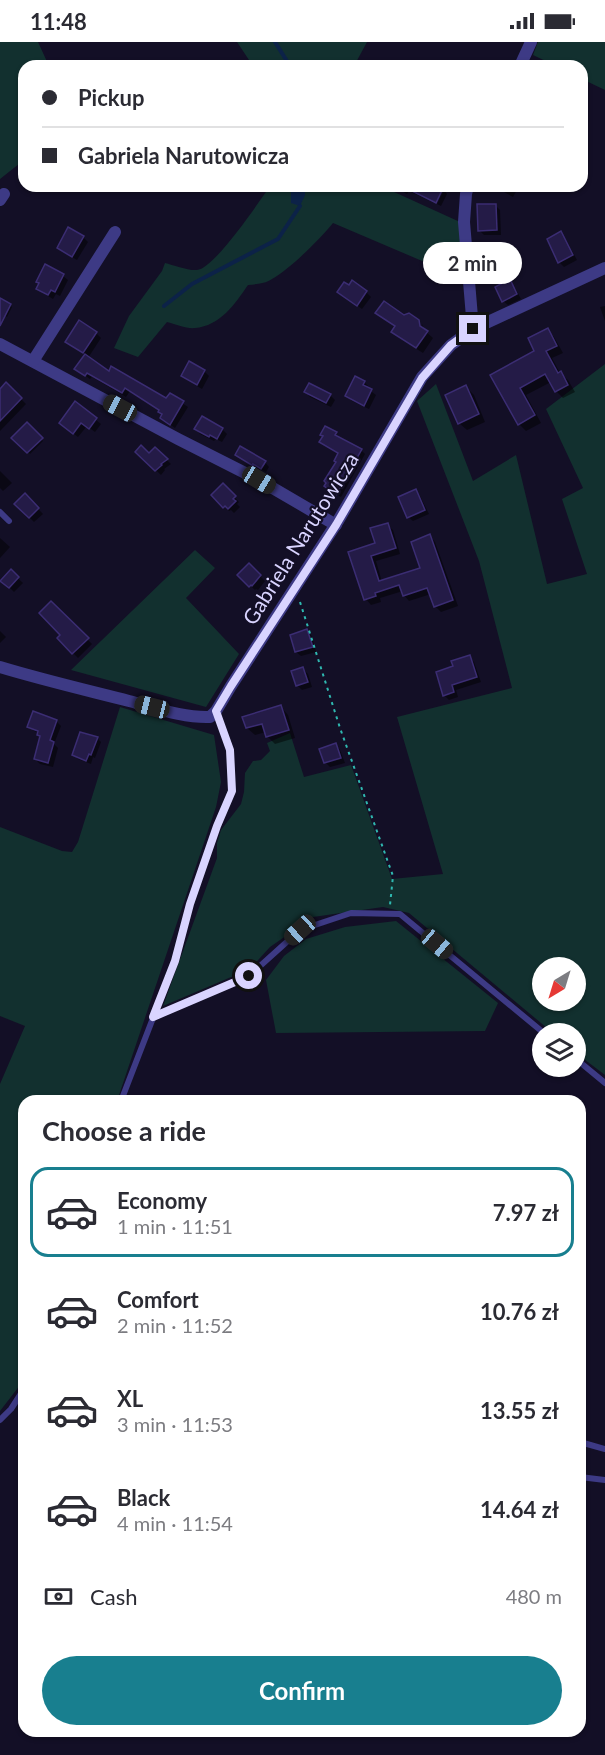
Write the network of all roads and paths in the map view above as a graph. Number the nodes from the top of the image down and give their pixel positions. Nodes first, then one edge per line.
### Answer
1 (531, 42) edge
2 (523, 60) edge
3 (466, 192) edge
4 (115, 232) dead end
5 (605, 268) edge
6 (473, 329) junction
7 (0, 344) edge
8 (33, 361) junction
9 (0, 512) edge
10 (9, 521) dead end
11 (336, 525) junction
12 (295, 587) junction
13 (0, 667) edge
14 (216, 711) junction
15 (388, 914) junction
16 (153, 1017) junction
17 (532, 1023) edge
18 (586, 1067) edge
19 (605, 1083) edge
20 (123, 1095) edge
21 (18, 1398) edge
22 (0, 1420) edge
23 (586, 1444) edge
24 (605, 1449) edge
25 (586, 1478) edge
26 (605, 1480) edge

1 - 2 street
3 - 6 street
4 - 8 street
5 - 6 street, Gabriela Narutowicza
6 - 11 street, Gabriela Narutowicza
7 - 8 street
8 - 11 street
9 - 10 lane
11 - 12 street, Gabriela Narutowicza
12 - 14 street, Gabriela Narutowicza
12 - 15 path
13 - 14 street
14 - 16 lane
15 - 16 lane
15 - 17 lane
16 - 20 lane
18 - 19 lane
21 - 22 lane
23 - 24 lane
25 - 26 lane

